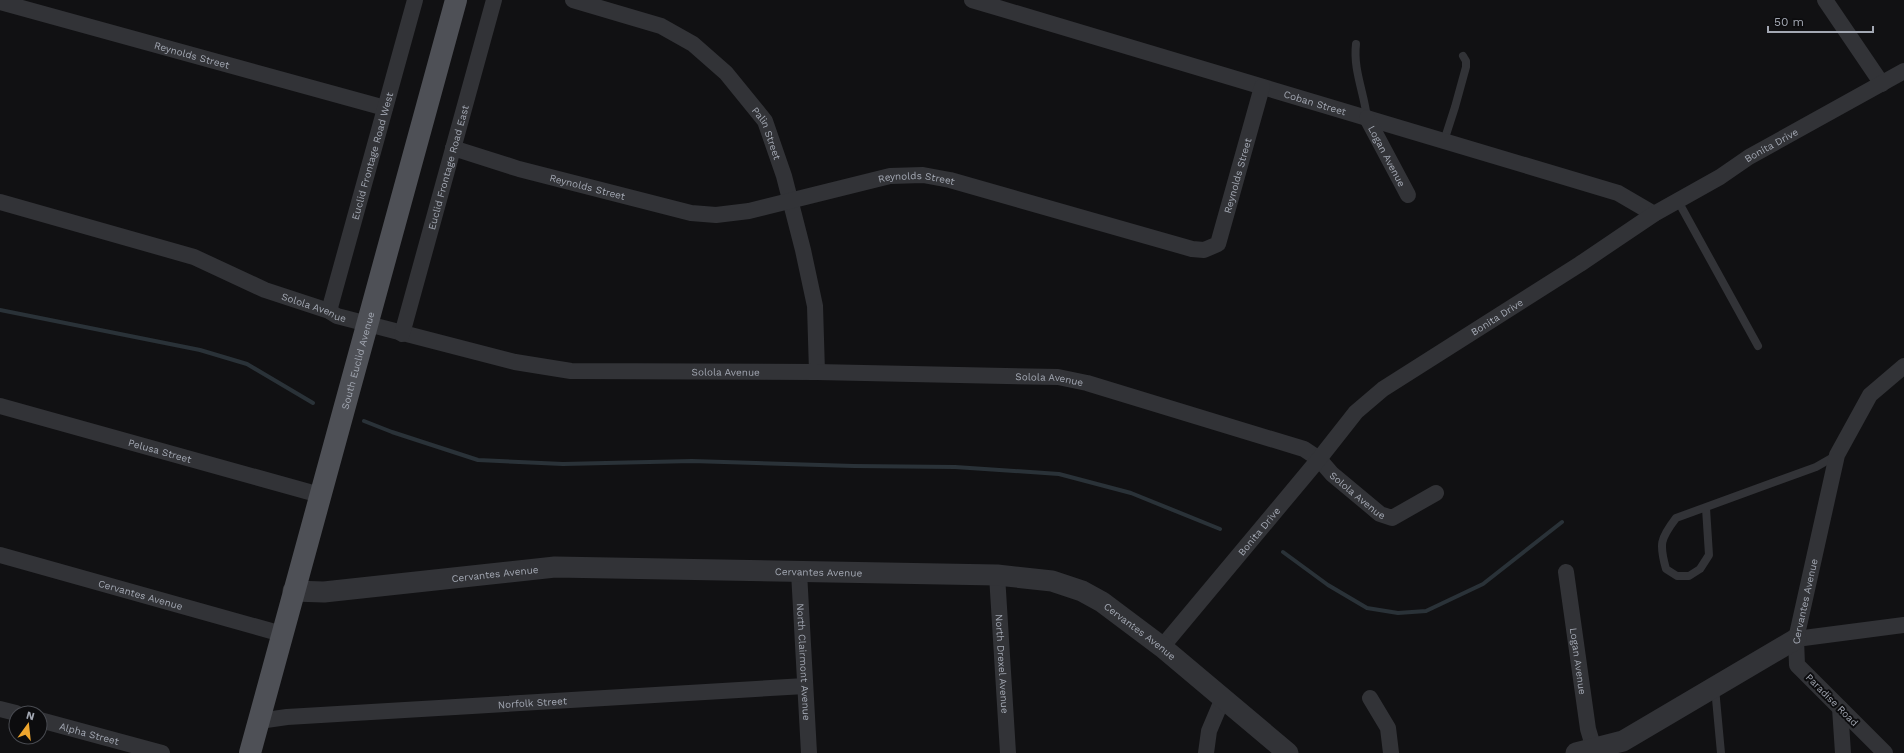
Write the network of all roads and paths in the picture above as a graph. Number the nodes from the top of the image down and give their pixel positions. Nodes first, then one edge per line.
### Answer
1 (414, 0) edge
2 (456, 0) edge
3 (494, 0) edge
4 (572, 0) edge
5 (972, 0) edge
6 (1825, 0) edge
7 (0, 2) edge
8 (1356, 44) dead end
9 (1462, 56) dead end
10 (1904, 71) edge
11 (1882, 84) junction
12 (1262, 87) junction
13 (384, 108) junction
14 (1367, 118) junction
15 (1444, 141) junction
16 (453, 148) junction
17 (1408, 195) dead end
18 (789, 200) junction
19 (1678, 201) junction
20 (0, 202) edge
21 (1654, 214) junction
22 (329, 311) junction
23 (368, 325) junction
24 (402, 334) junction
25 (1758, 346) dead end
26 (1904, 366) edge
27 (816, 372) junction
28 (0, 406) edge
29 (1837, 455) junction
30 (1319, 460) junction
31 (1436, 493) dead end
32 (320, 495) junction
33 (1706, 508) junction
34 (0, 555) edge
35 (800, 572) junction
36 (1566, 572) dead end
37 (997, 575) junction
38 (293, 591) junction
39 (1904, 625) edge
40 (282, 634) junction
41 (1796, 639) junction
42 (1162, 647) junction
43 (805, 686) junction
44 (1714, 687) junction
45 (1223, 698) junction
46 (1370, 698) dead end
47 (1840, 708) junction
48 (48, 722) edge
49 (259, 722) junction
50 (1588, 752) edge
51 (162, 753) edge
52 (250, 753) edge
53 (809, 753) edge
54 (1008, 753) edge
55 (1206, 753) edge
56 (1288, 753) edge
57 (1391, 753) edge
58 (1721, 753) edge
59 (1843, 753) edge
60 (1885, 753) edge

1 - 13 street, Euclid Frontage Road West
2 - 23 main road, South Euclid Avenue
3 - 16 street, Euclid Frontage Road East
4 - 18 street, Palin Street
5 - 12 street, Coban Street
6 - 11 street
7 - 13 street, Reynolds Street
8 - 14 lane
9 - 15 lane
10 - 11 street, Bonita Drive
11 - 19 street, Bonita Drive
12 - 14 street, Coban Street
12 - 18 street, Reynolds Street
13 - 22 street, Euclid Frontage Road West
14 - 15 street, Coban Street
14 - 17 street, Logan Avenue
15 - 21 street, Coban Street
16 - 18 street, Reynolds Street
16 - 24 street, Euclid Frontage Road East
18 - 27 street, Palin Street
19 - 21 street, Bonita Drive
19 - 25 lane
20 - 22 street, Solola Avenue
21 - 30 street, Bonita Drive
22 - 23 street, Solola Avenue
23 - 24 street, Solola Avenue
23 - 32 main road, South Euclid Avenue
24 - 27 street, Solola Avenue
26 - 29 street, Cervantes Avenue
27 - 30 street, Solola Avenue
28 - 32 street, Pelusa Street
29 - 33 lane
29 - 41 street, Cervantes Avenue
30 - 31 street, Solola Avenue
30 - 42 street, Bonita Drive
32 - 38 main road, South Euclid Avenue
33 - 33 lane
34 - 40 street, Cervantes Avenue
35 - 37 street, Cervantes Avenue
35 - 38 street, Cervantes Avenue
35 - 43 street, North Clairmont Avenue
36 - 50 street, Logan Avenue
37 - 42 street, Cervantes Avenue
37 - 54 street, North Drexel Avenue
38 - 40 main road, South Euclid Avenue
39 - 41 street
40 - 49 main road, South Euclid Avenue
41 - 44 street, Cervantes Avenue
41 - 47 street, Paradise Road
42 - 45 street, Cervantes Avenue
43 - 49 street, Norfolk Street
43 - 53 street, North Clairmont Avenue
44 - 50 street, Cervantes Avenue
44 - 58 lane
45 - 55 street
45 - 56 street, Cervantes Avenue
46 - 57 street
47 - 59 street
47 - 60 street, Paradise Road
48 - 51 street, Alpha Street
49 - 52 main road, South Euclid Avenue

